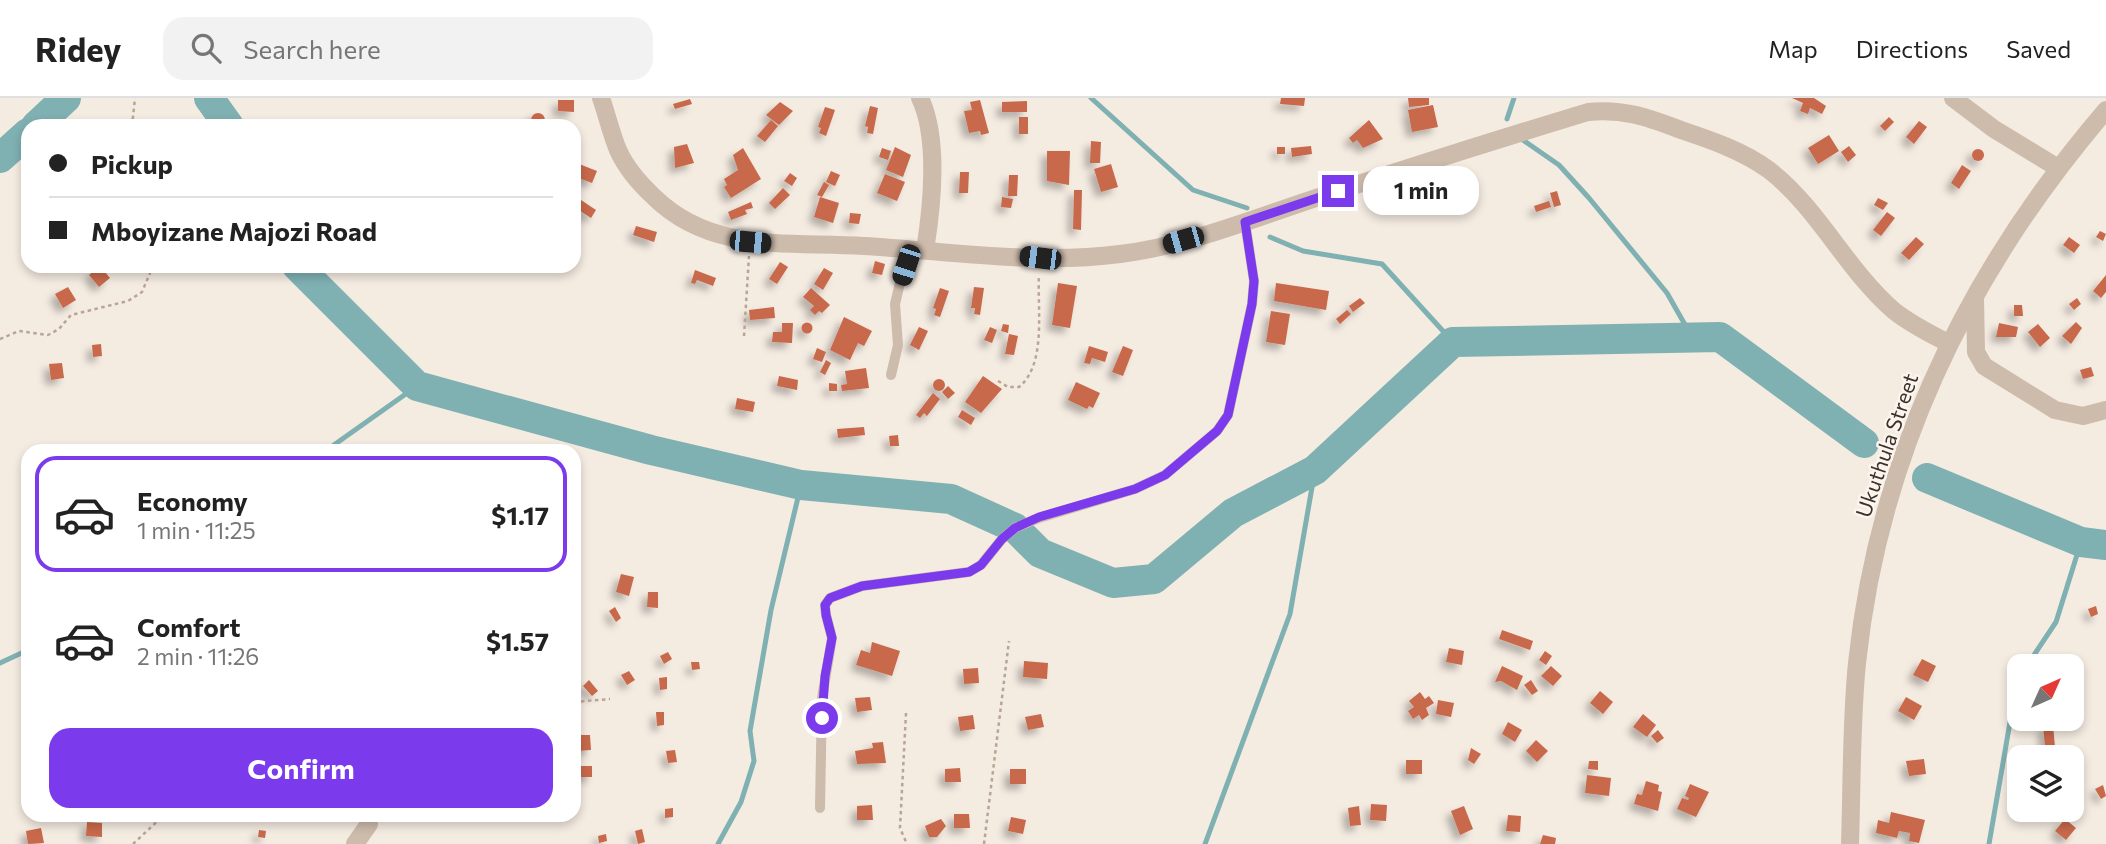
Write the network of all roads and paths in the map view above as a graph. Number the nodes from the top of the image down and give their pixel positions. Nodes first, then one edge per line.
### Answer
1 (135, 98) edge
2 (601, 98) edge
3 (920, 98) edge
4 (1953, 98) edge
5 (2106, 110) edge
6 (133, 119) edge
7 (2058, 168) junction
8 (1245, 222) junction
9 (750, 242) junction
10 (916, 250) junction
11 (1040, 258) junction
12 (150, 273) edge
13 (1976, 292) junction
14 (744, 336) dead end
15 (0, 339) edge
16 (1948, 343) junction
17 (891, 376) dead end
18 (998, 381) dead end
19 (2106, 410) edge
20 (1009, 641) dead end
21 (610, 699) dead end
22 (581, 701) edge
23 (906, 713) dead end
24 (820, 808) dead end
25 (157, 822) edge
26 (369, 824) dead end
27 (133, 844) edge
28 (355, 844) edge
29 (907, 844) edge
30 (984, 844) edge
31 (1850, 844) edge

1 - 6 path
2 - 9 street
3 - 10 street
4 - 7 street
5 - 7 street, Ukuthula Street
7 - 13 street, Ukuthula Street
8 - 11 street
8 - 16 street
8 - 24 lane
9 - 10 street
9 - 14 path
10 - 11 street
10 - 17 lane
11 - 18 path
12 - 15 path
13 - 16 street, Ukuthula Street
13 - 19 street
16 - 31 street, Ukuthula Street
20 - 30 path
21 - 22 path
23 - 29 path
25 - 27 path
26 - 28 street

